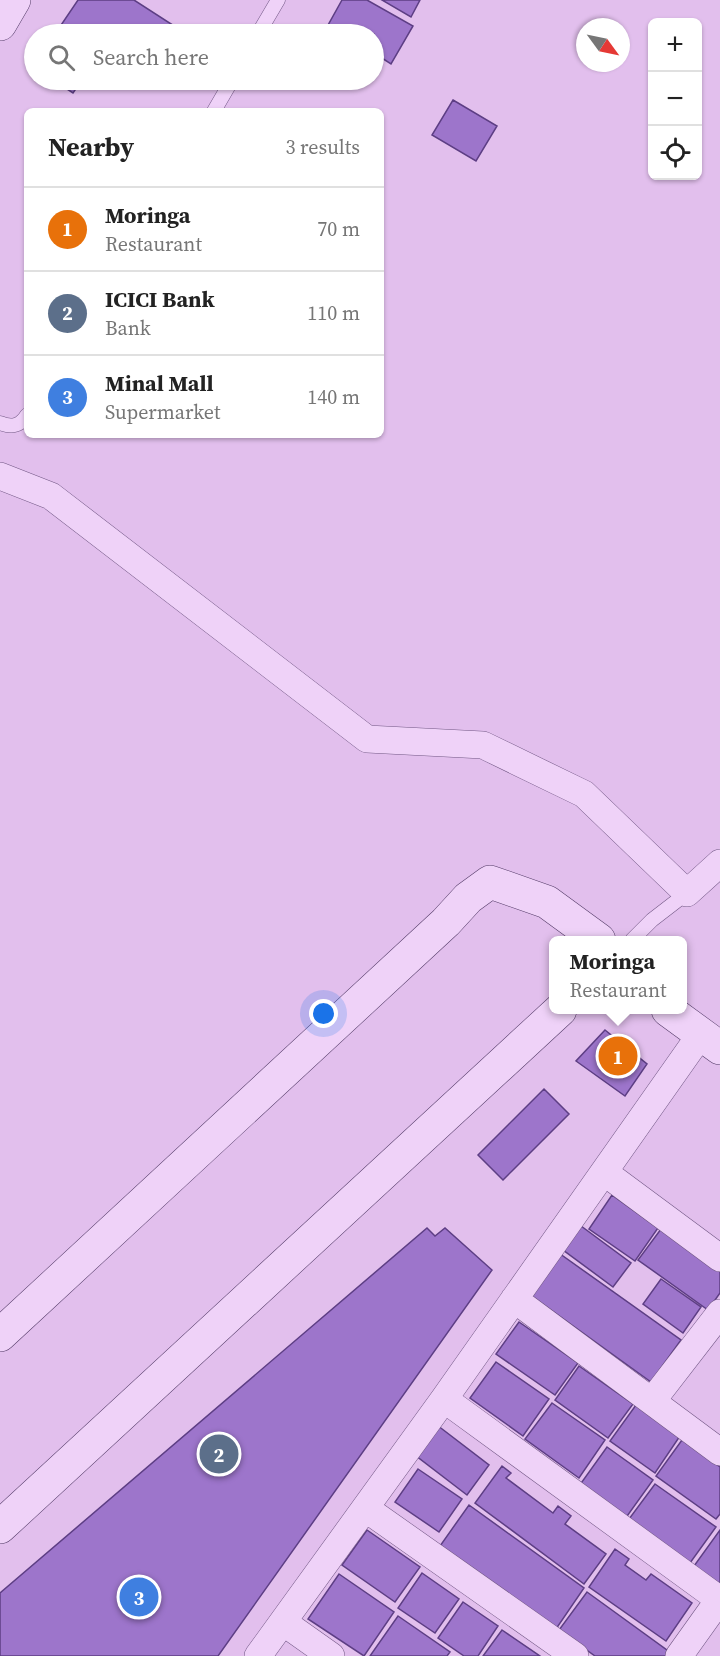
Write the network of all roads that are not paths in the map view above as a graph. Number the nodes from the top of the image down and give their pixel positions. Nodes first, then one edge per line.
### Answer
1 (14, 0) edge
2 (278, 0) edge
3 (0, 24) edge
4 (264, 24) edge
5 (226, 90) edge
6 (216, 108) edge
7 (24, 418) edge
8 (0, 423) edge
9 (0, 476) edge
10 (720, 863) edge
11 (505, 889) junction
12 (687, 893) junction
13 (570, 936) edge
14 (594, 936) edge
15 (637, 936) edge
16 (687, 1008) edge
17 (556, 1014) edge
18 (675, 1014) edge
19 (714, 1038) edge
20 (604, 1172) junction
21 (720, 1258) edge
22 (514, 1299) junction
23 (720, 1313) edge
24 (0, 1335) edge
25 (444, 1399) junction
26 (652, 1401) junction
27 (720, 1452) edge
28 (365, 1508) junction
29 (0, 1527) edge
30 (720, 1600) edge
31 (283, 1622) junction
32 (258, 1656) edge
33 (331, 1656) edge
34 (575, 1656) edge
35 (679, 1656) edge

1 - 3 street
2 - 4 lane
5 - 6 lane
7 - 8 lane
9 - 12 street
10 - 12 street
11 - 13 street
11 - 14 street
11 - 24 street
12 - 15 lane
16 - 19 street
17 - 29 street
18 - 19 street
19 - 20 street
20 - 21 street
20 - 22 street
22 - 25 street
22 - 26 street
23 - 26 street
25 - 28 street
25 - 30 street
26 - 27 street
28 - 31 street
28 - 34 street
30 - 35 street
31 - 32 street
31 - 33 street

